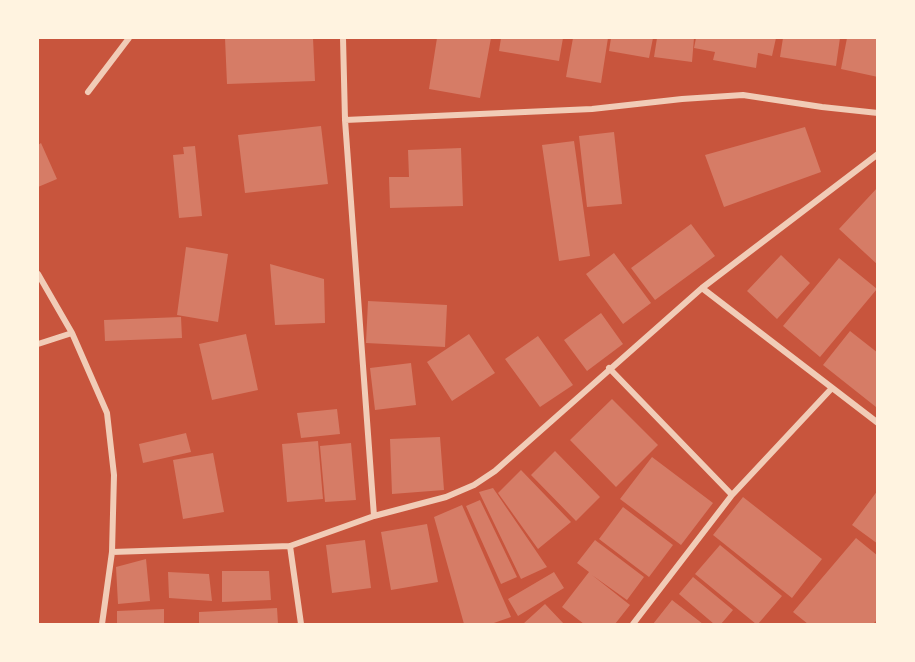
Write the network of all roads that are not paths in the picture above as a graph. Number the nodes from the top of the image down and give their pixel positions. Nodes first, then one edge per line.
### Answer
1 (129, 38) edge
2 (343, 38) edge
3 (88, 92) dead end
4 (878, 113) edge
5 (345, 120) junction
6 (878, 154) edge
7 (38, 274) edge
8 (702, 288) junction
9 (72, 333) junction
10 (38, 344) edge
11 (609, 368) junction
12 (832, 388) junction
13 (878, 423) edge
14 (732, 495) junction
15 (374, 516) junction
16 (290, 546) junction
17 (112, 552) junction
18 (102, 624) edge
19 (301, 624) edge
20 (633, 624) edge

1 - 3 street
2 - 5 street
4 - 5 street
5 - 15 street
6 - 8 street
7 - 9 street
8 - 11 street
8 - 12 street
9 - 10 street
9 - 17 street
11 - 14 street
11 - 15 street
12 - 13 street
12 - 14 street
14 - 20 street
15 - 16 street
16 - 17 street
16 - 19 street
17 - 18 street

